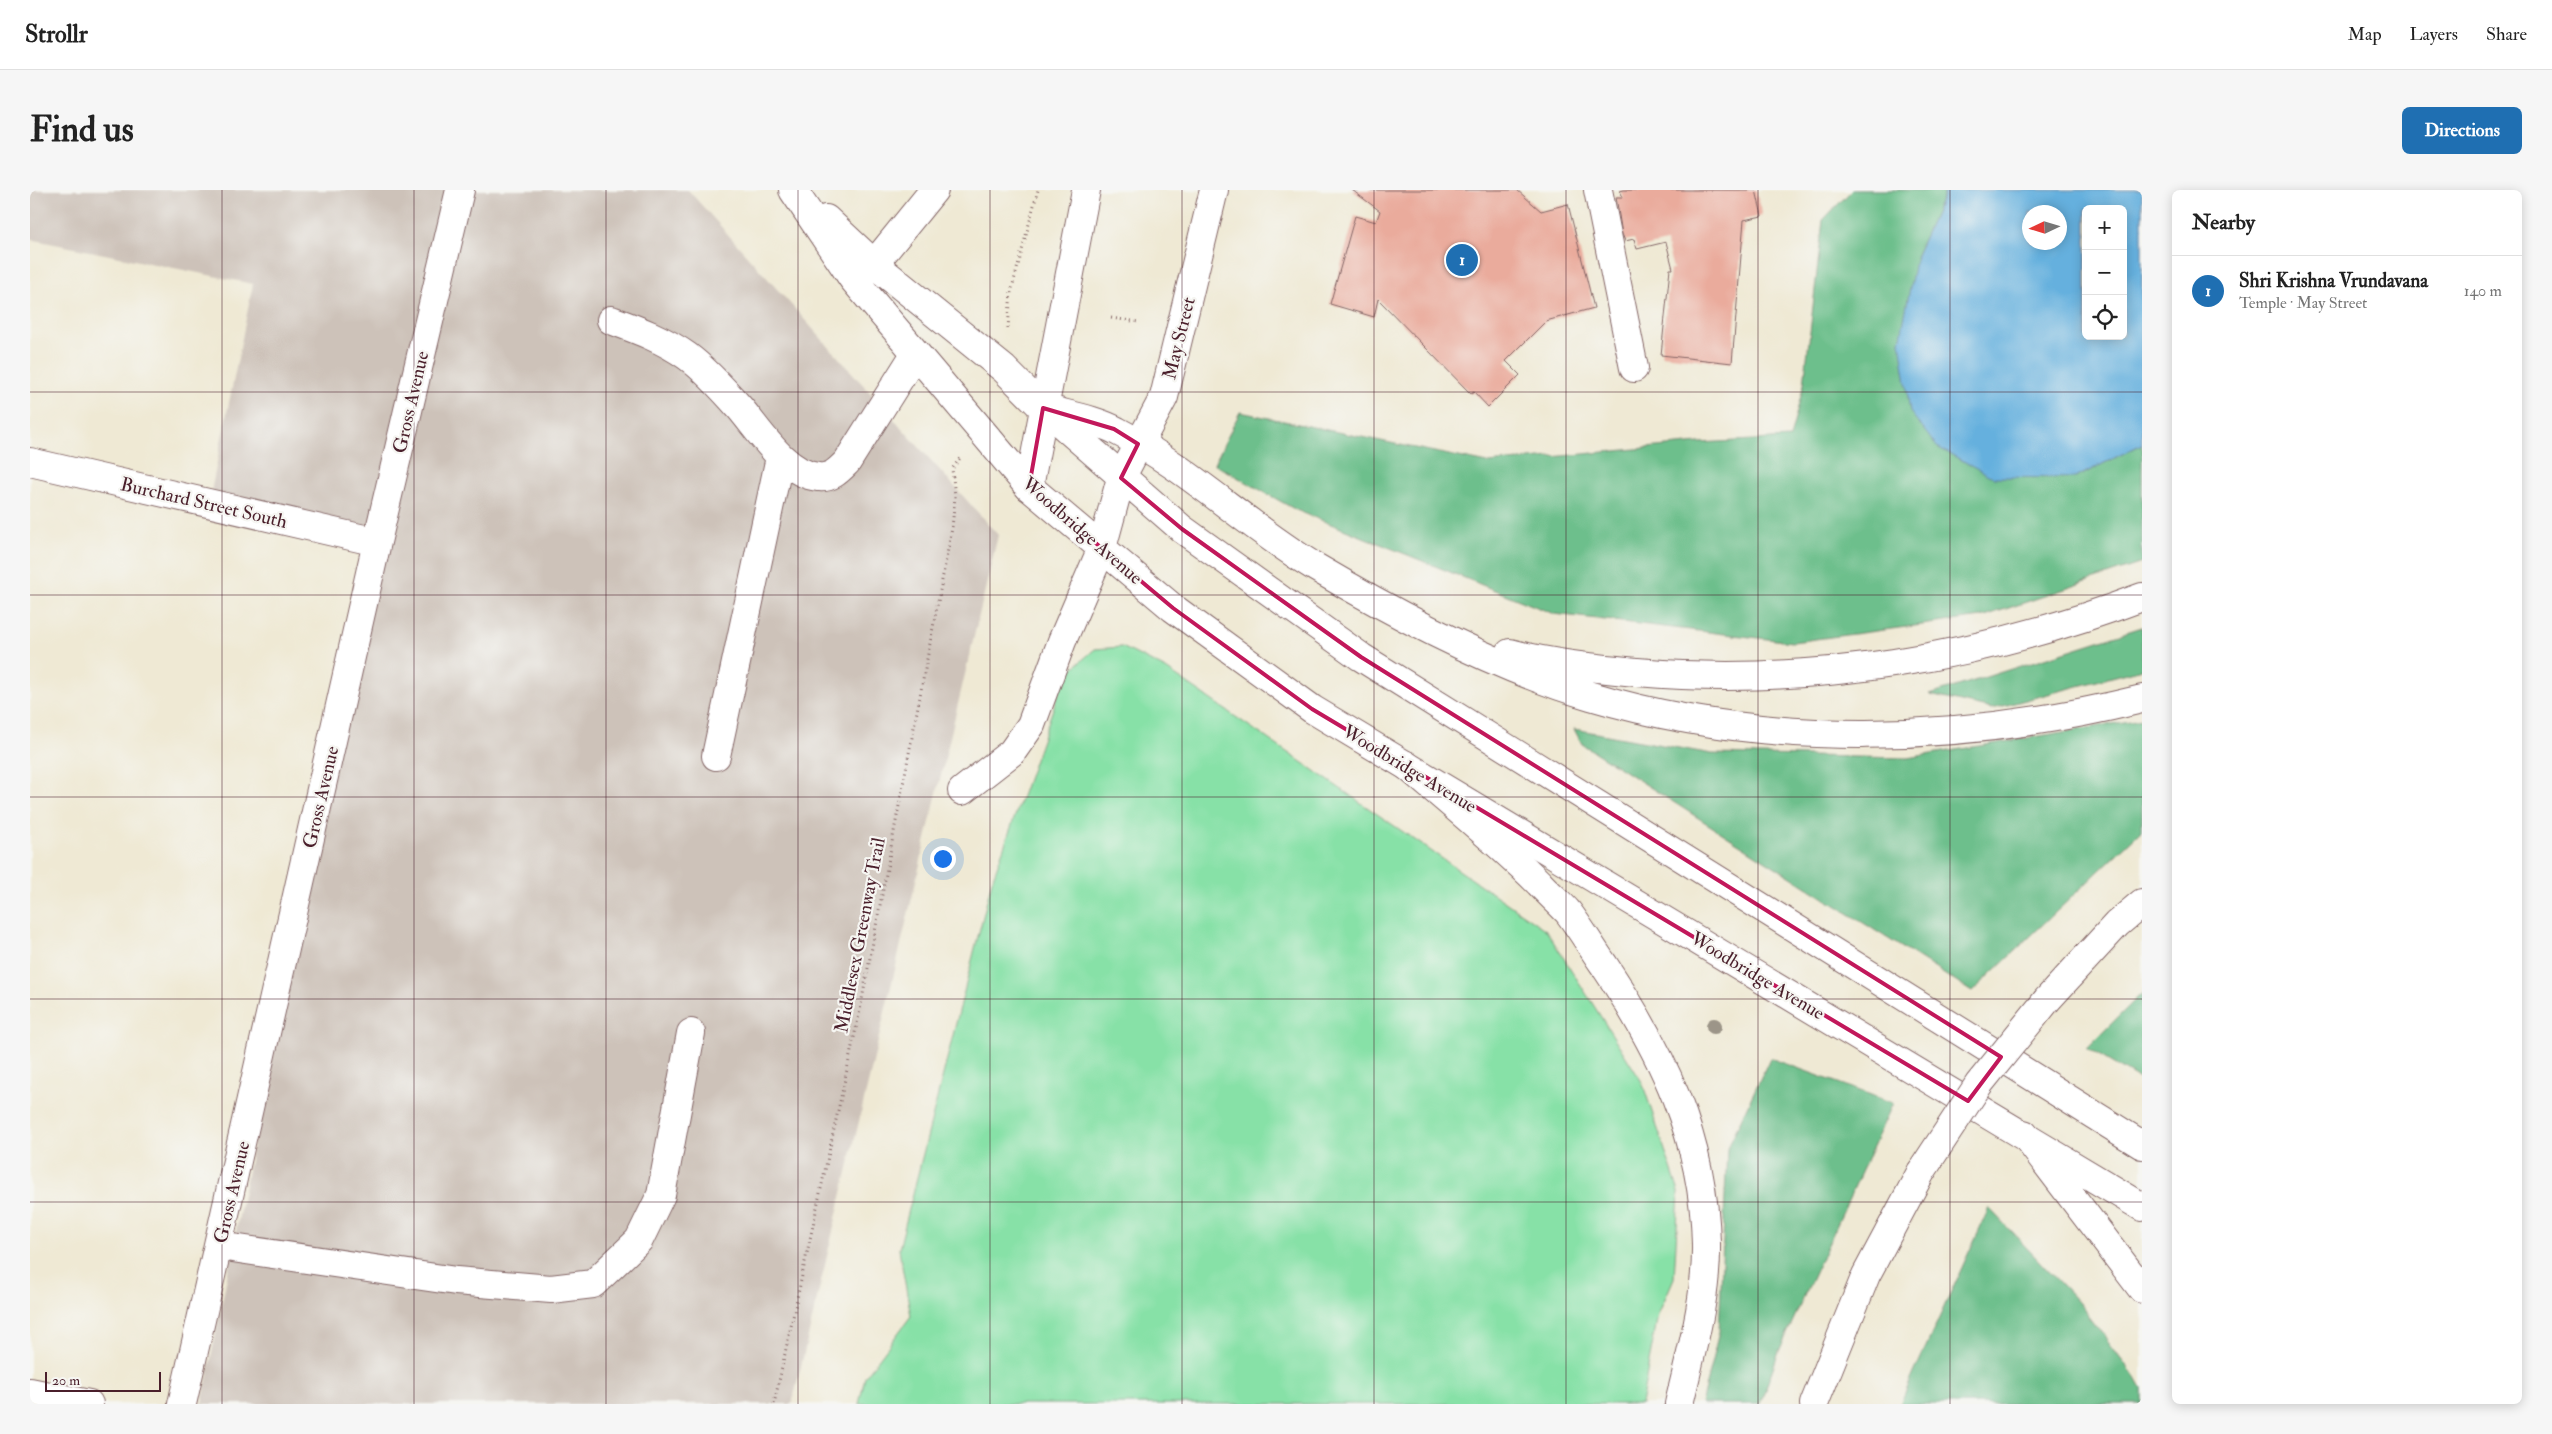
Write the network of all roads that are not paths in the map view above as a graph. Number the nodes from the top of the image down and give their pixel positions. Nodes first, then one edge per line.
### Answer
1 (460, 190) edge
2 (794, 190) edge
3 (934, 190) edge
4 (1086, 190) edge
5 (1214, 190) edge
6 (1598, 190) edge
7 (874, 264) junction
8 (611, 320) dead end
9 (915, 354) junction
10 (1634, 368) dead end
11 (1043, 408) junction
12 (1138, 444) junction
13 (780, 457) junction
14 (30, 462) edge
15 (1121, 478) junction
16 (1029, 487) junction
17 (378, 542) junction
18 (1102, 548) junction
19 (2142, 597) edge
20 (1433, 630) junction
21 (2142, 699) edge
22 (716, 756) dead end
23 (1406, 766) junction
24 (962, 791) dead end
25 (2142, 903) edge
26 (691, 1033) dead end
27 (2024, 1134) junction
28 (2142, 1145) edge
29 (2142, 1207) edge
30 (219, 1246) junction
31 (2142, 1289) edge
32 (30, 1392) edge
33 (89, 1404) edge
34 (182, 1404) edge
35 (1679, 1404) edge
36 (1814, 1404) edge

1 - 17 main road, Gross Avenue
2 - 7 main road, Woodbridge Avenue
2 - 9 main road, Woodbridge Avenue
3 - 7 main road
4 - 11 main road
5 - 12 main road, May Street
6 - 10 main road
7 - 11 main road, Woodbridge Avenue
8 - 13 main road
9 - 13 main road
9 - 16 main road, Woodbridge Avenue
11 - 12 main road
11 - 15 main road, Woodbridge Avenue
11 - 16 main road
12 - 15 main road, May Street
12 - 20 main road
13 - 22 main road
14 - 17 main road, Burchard Street South
15 - 18 main road, May Street
15 - 28 main road, Woodbridge Avenue
16 - 18 main road, Woodbridge Avenue
17 - 30 main road, Gross Avenue
18 - 23 main road, Woodbridge Avenue
18 - 24 main road, May Street
19 - 20 main road
20 - 21 main road
23 - 27 main road, Woodbridge Avenue
23 - 35 main road
25 - 36 main road, bridge
26 - 30 main road
27 - 29 main road, Woodbridge Avenue
27 - 31 main road
30 - 34 main road, Gross Avenue
32 - 33 main road

